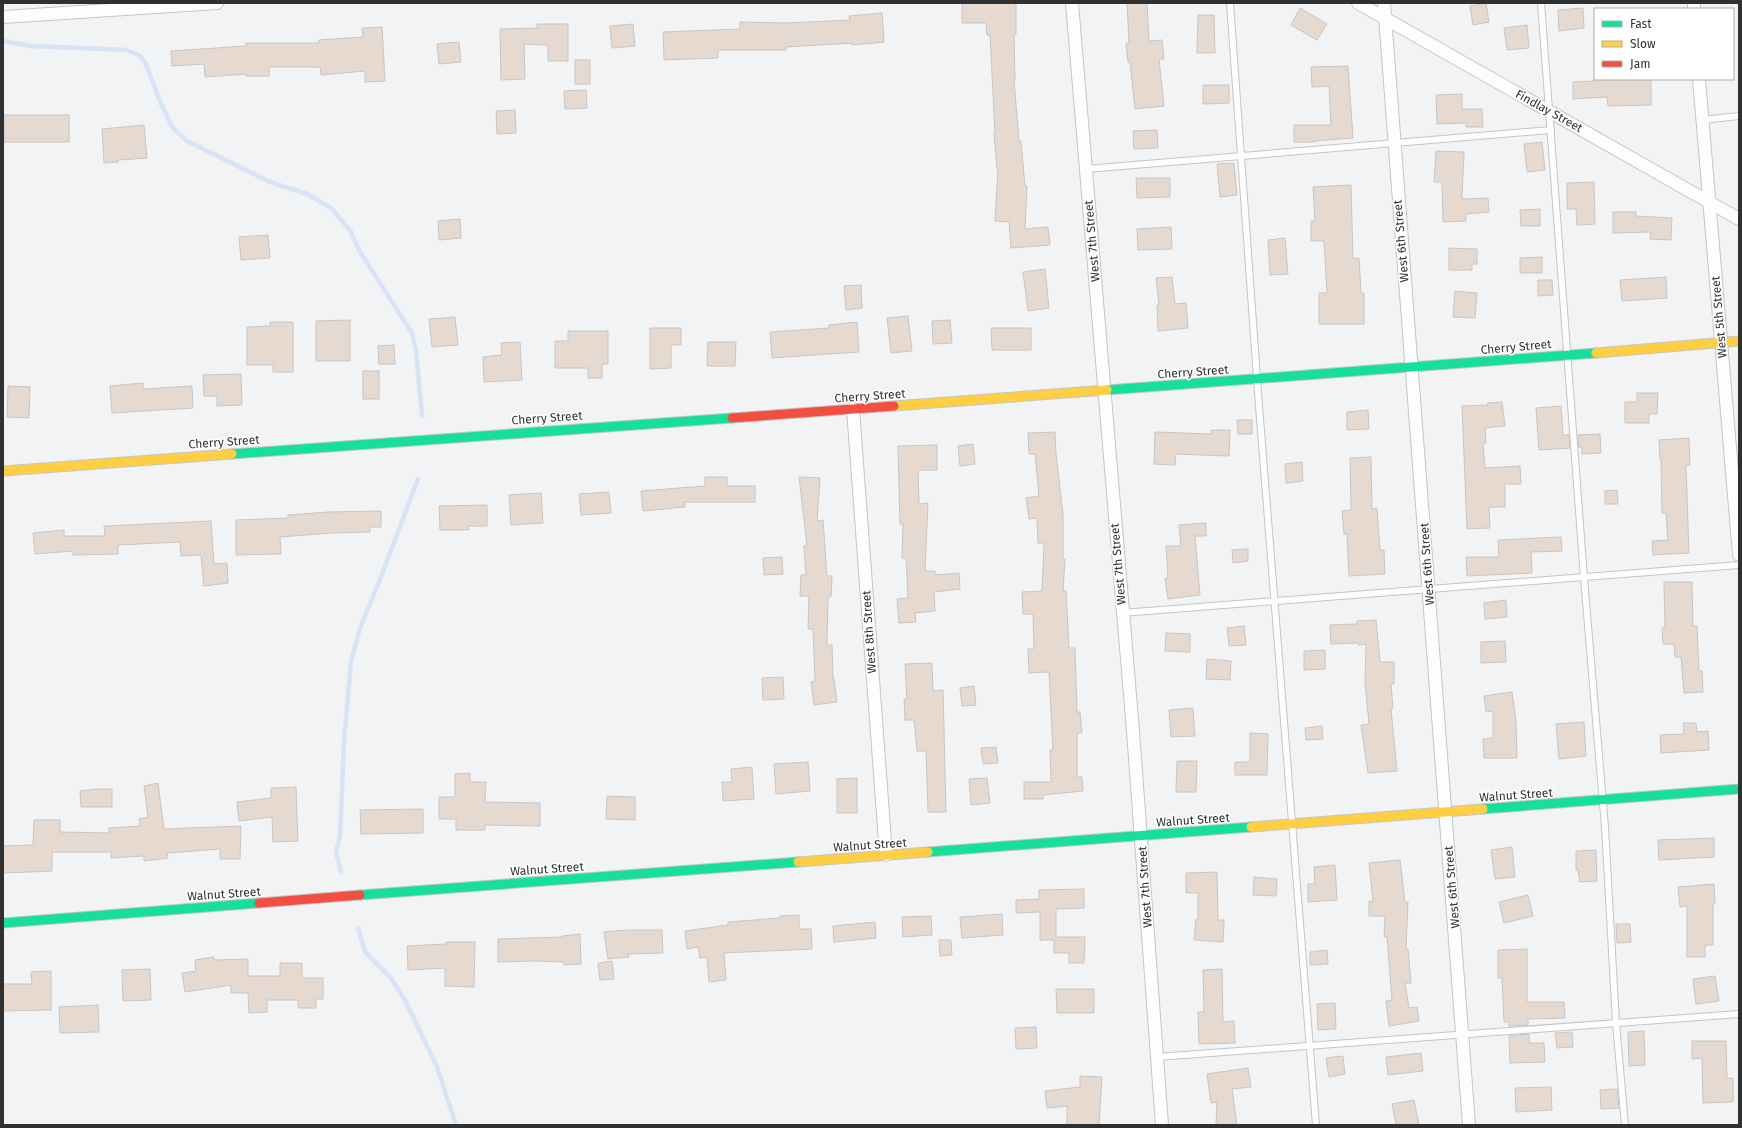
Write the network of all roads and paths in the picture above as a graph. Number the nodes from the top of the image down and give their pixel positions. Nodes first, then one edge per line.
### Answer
1 (217, 3) edge
2 (1072, 3) edge
3 (1230, 3) edge
4 (1358, 3) edge
5 (1384, 3) edge
6 (1541, 3) edge
7 (3, 16) edge
8 (1385, 18) junction
9 (1699, 80) edge
10 (1550, 111) junction
11 (1739, 116) edge
12 (1702, 120) junction
13 (1551, 130) junction
14 (1394, 142) junction
15 (1241, 155) junction
16 (1086, 169) junction
17 (1709, 202) junction
18 (1739, 218) edge
19 (1739, 341) edge
20 (1722, 342) junction
21 (1567, 355) junction
22 (1412, 368) junction
23 (1257, 379) junction
24 (1104, 391) junction
25 (853, 409) junction
26 (3, 471) edge
27 (1739, 555) edge
28 (1739, 565) edge
29 (1584, 578) junction
30 (1429, 590) junction
31 (1275, 602) junction
32 (1122, 613) junction
33 (1739, 789) edge
34 (1603, 800) junction
35 (1446, 812) junction
36 (1293, 824) junction
37 (1141, 836) junction
38 (886, 855) junction
39 (3, 923) edge
40 (1739, 1014) edge
41 (1616, 1023) junction
42 (1462, 1035) junction
43 (1310, 1046) junction
44 (1157, 1057) junction
45 (1162, 1125) edge
46 (1316, 1125) edge
47 (1469, 1125) edge
48 (1625, 1125) edge

1 - 7 street
2 - 16 street, West 7th Street
3 - 15 lane
4 - 8 street, Findlay Street
5 - 8 street, West 6th Street
6 - 10 lane
8 - 10 street, Findlay Street
8 - 14 street, West 6th Street
9 - 12 street, West 5th Street
10 - 13 lane
10 - 17 street, Findlay Street
11 - 12 lane
12 - 17 street, West 5th Street
13 - 14 lane
13 - 21 lane
14 - 15 lane
14 - 22 street, West 6th Street
15 - 16 lane
15 - 23 lane
16 - 24 street, West 7th Street
17 - 18 street, Findlay Street
17 - 20 street, West 5th Street
19 - 20 street, Cherry Street
20 - 21 street, Cherry Street
20 - 27 street, West 5th Street
21 - 22 street, Cherry Street
21 - 29 lane
22 - 23 street, Cherry Street
22 - 30 street, West 6th Street
23 - 24 street, Cherry Street
23 - 31 lane
24 - 25 street, Cherry Street
24 - 32 street, West 7th Street
25 - 26 street, Cherry Street
25 - 38 street, West 8th Street
28 - 29 lane
29 - 30 lane
29 - 34 lane
30 - 31 lane
30 - 35 street, West 6th Street
31 - 32 lane
31 - 36 lane
32 - 37 street, West 7th Street
33 - 34 street, Walnut Street
34 - 35 street, Walnut Street
34 - 41 lane
35 - 36 street, Walnut Street
35 - 42 street, West 6th Street
36 - 37 street, Walnut Street
36 - 43 lane
37 - 38 street, Walnut Street
37 - 44 street, West 7th Street
38 - 39 street, Walnut Street
40 - 41 lane
41 - 42 lane
41 - 48 lane
42 - 43 lane
42 - 47 street, West 6th Street
43 - 44 lane
43 - 46 lane
44 - 45 street, West 7th Street

